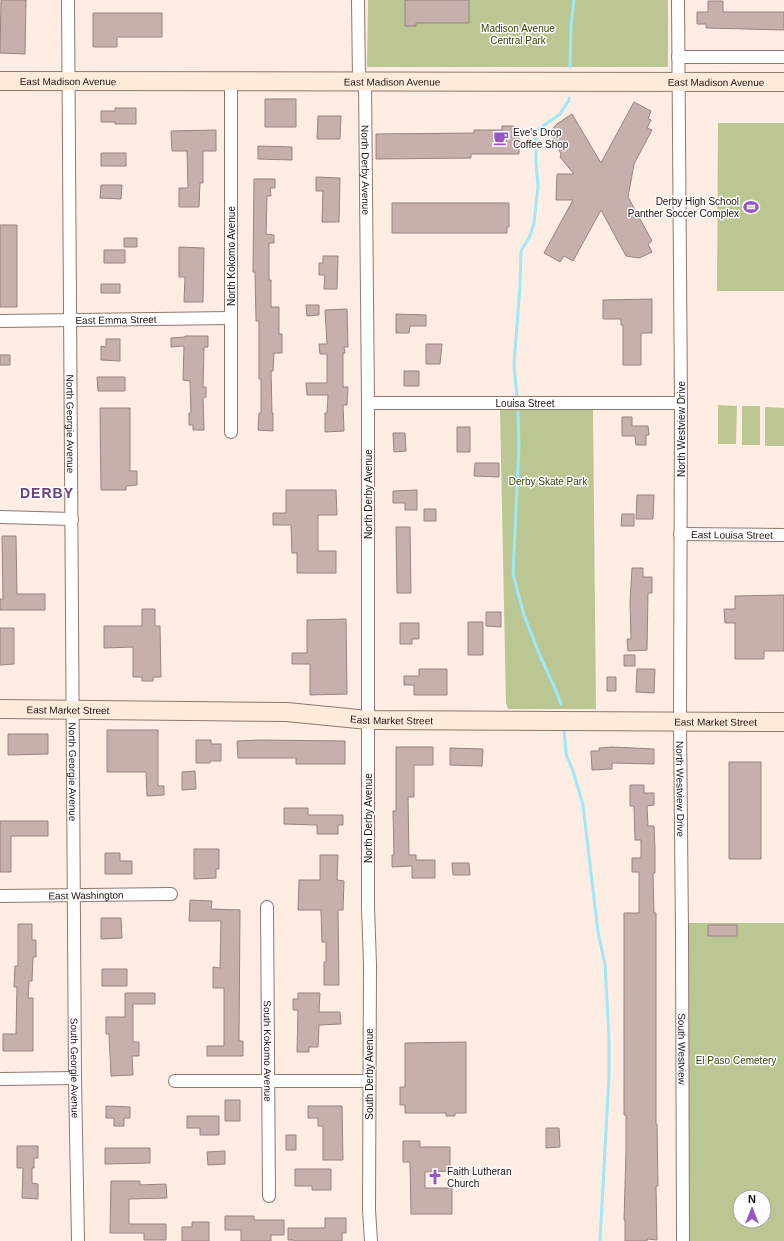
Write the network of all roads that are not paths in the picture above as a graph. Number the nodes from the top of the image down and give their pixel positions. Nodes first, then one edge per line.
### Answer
1 (68, 0) edge
2 (358, 0) edge
3 (678, 0) edge
4 (678, 57) junction
5 (784, 57) edge
6 (0, 81) edge
7 (68, 81) junction
8 (231, 81) junction
9 (362, 81) junction
10 (678, 82) junction
11 (784, 82) edge
12 (231, 318) junction
13 (70, 320) junction
14 (0, 321) edge
15 (368, 403) junction
16 (681, 403) junction
17 (231, 432) dead end
18 (0, 518) edge
19 (72, 519) junction
20 (680, 534) junction
21 (784, 535) edge
22 (0, 709) edge
23 (74, 710) junction
24 (368, 720) junction
25 (680, 722) junction
26 (784, 722) edge
27 (681, 857) joint
28 (171, 894) dead end
29 (0, 896) edge
30 (74, 896) junction
31 (267, 906) dead end
32 (368, 907) joint
33 (75, 1078) junction
34 (0, 1079) edge
35 (176, 1081) dead end
36 (268, 1081) junction
37 (369, 1081) junction
38 (269, 1196) dead end
39 (78, 1241) edge
40 (371, 1241) edge
41 (683, 1241) edge

1 - 7 street, North Georgie Avenue
2 - 9 street, North Derby Avenue
3 - 4 street, North Westview Drive
4 - 5 street
4 - 10 street, North Westview Drive
6 - 7 street, East Madison Avenue
7 - 8 street, East Madison Avenue
7 - 13 street, North Georgie Avenue
8 - 9 street, East Madison Avenue
8 - 12 street, North Kokomo Avenue
9 - 10 street, East Madison Avenue
9 - 15 street, North Derby Avenue
10 - 11 street, East Madison Avenue
10 - 16 street, North Westview Drive
12 - 13 street, East Emma Street
12 - 17 street, North Kokomo Avenue
13 - 14 street, East Emma Street
13 - 19 street, North Georgie Avenue
15 - 16 street, Louisa Street
15 - 24 street, North Derby Avenue
16 - 20 street, North Westview Drive
18 - 19 street
19 - 23 street, North Georgie Avenue
20 - 21 street, East Louisa Street
20 - 25 street, North Westview Drive
22 - 23 street, East Market Street
23 - 24 street, East Market Street
23 - 30 street, North Georgie Avenue
24 - 25 street, East Market Street
24 - 32 street, North Derby Avenue
25 - 26 street, East Market Street
25 - 27 street, North Westview Drive
27 - 41 street, South Westview
28 - 30 street, East Washington
29 - 30 street, East Washington
30 - 33 street, South Georgie Avenue
31 - 36 street, South Kokomo Avenue
32 - 37 street, South Derby Avenue
33 - 34 street
33 - 39 street, South Georgie Avenue
35 - 36 street
36 - 37 street
36 - 38 street, South Kokomo Avenue
37 - 40 street, South Derby Avenue

